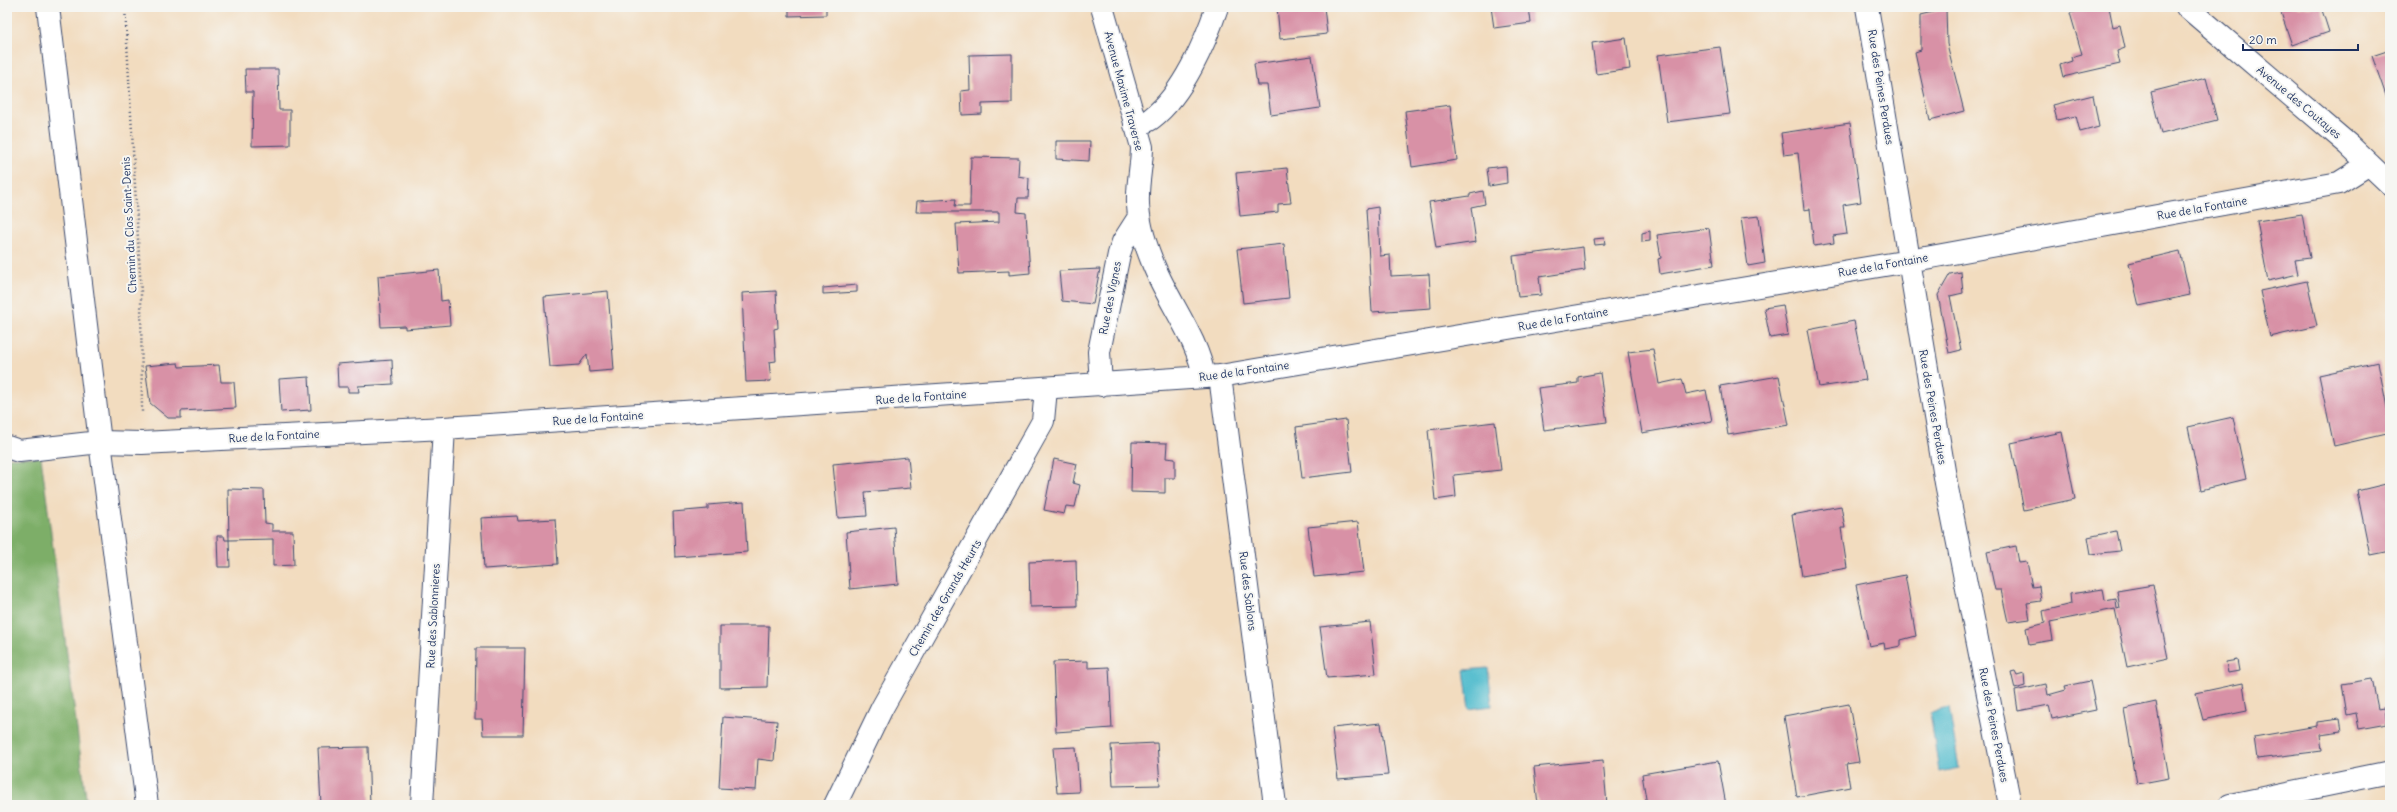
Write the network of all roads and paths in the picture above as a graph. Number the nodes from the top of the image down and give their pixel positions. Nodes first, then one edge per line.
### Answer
1 (48, 7) edge
2 (125, 7) edge
3 (1102, 7) edge
4 (1217, 7) edge
5 (1867, 7) edge
6 (2186, 7) edge
7 (1136, 125) junction
8 (2368, 164) junction
9 (2390, 184) edge
10 (1139, 217) junction
11 (1909, 261) junction
12 (1212, 377) junction
13 (1101, 385) junction
14 (1046, 389) junction
15 (444, 428) junction
16 (100, 442) junction
17 (142, 443) junction
18 (7, 448) edge
19 (2390, 772) edge
20 (147, 805) edge
21 (422, 805) edge
22 (835, 805) edge
23 (1275, 805) edge
24 (2010, 805) edge
25 (2230, 805) edge

1 - 16 street
2 - 17 path, Chemin du Clos Saint-Denis
3 - 7 street, Avenue Maxime Traverse
4 - 7 street
5 - 11 street, Rue des Peines Perdues
6 - 8 street, Avenue des Coutayes
7 - 10 street, Avenue Maxime Traverse
8 - 9 street, Avenue des Coutayes
8 - 11 street, Rue de la Fontaine
10 - 12 street, Avenue Maxime Traverse
10 - 13 street, Rue des Vignes
11 - 12 street, Rue de la Fontaine
11 - 24 street, Rue des Peines Perdues
12 - 13 street, Rue de la Fontaine
12 - 23 street, Rue des Sablons
13 - 14 street, Rue de la Fontaine
14 - 15 street, Rue de la Fontaine
14 - 22 street, Chemin des Grands Heurts
15 - 17 street, Rue de la Fontaine
15 - 21 street, Rue des Sablonnieres
16 - 17 street, Rue de la Fontaine
16 - 18 street, Rue de la Fontaine
16 - 20 street
19 - 25 street

